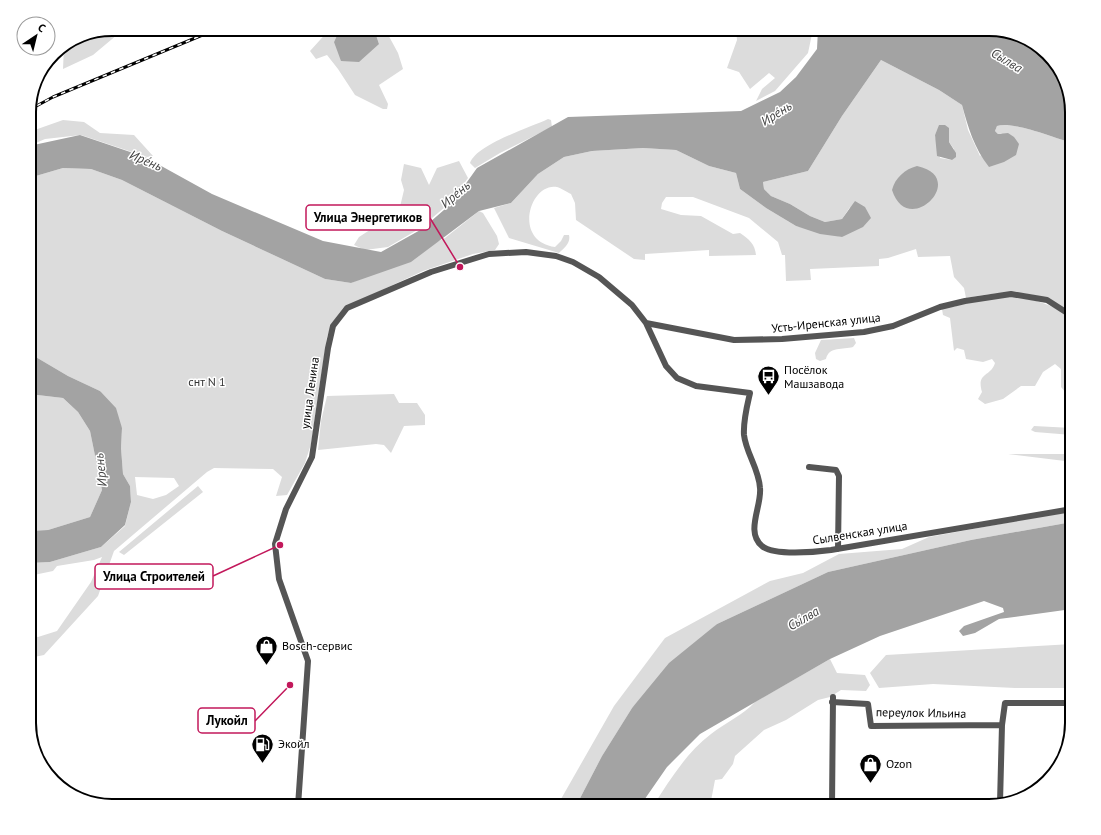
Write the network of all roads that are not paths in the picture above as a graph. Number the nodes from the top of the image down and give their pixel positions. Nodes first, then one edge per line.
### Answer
1 (1065, 312) edge
2 (646, 323) junction
3 (750, 393) joint
4 (809, 467) dead end
5 (1065, 510) edge
6 (838, 549) junction
7 (1065, 703) edge
8 (1002, 725) junction
9 (1000, 798) edge
10 (298, 799) edge
11 (832, 799) edge

1 - 2 street, Усть-Иренская улица
2 - 3 street, улица Ленина
2 - 10 street, улица Ленина
3 - 6 street, Сылвенская улица
4 - 6 street
5 - 6 street, Сылвенская улица
7 - 8 street
8 - 9 street
8 - 11 street, переулок Ильина

